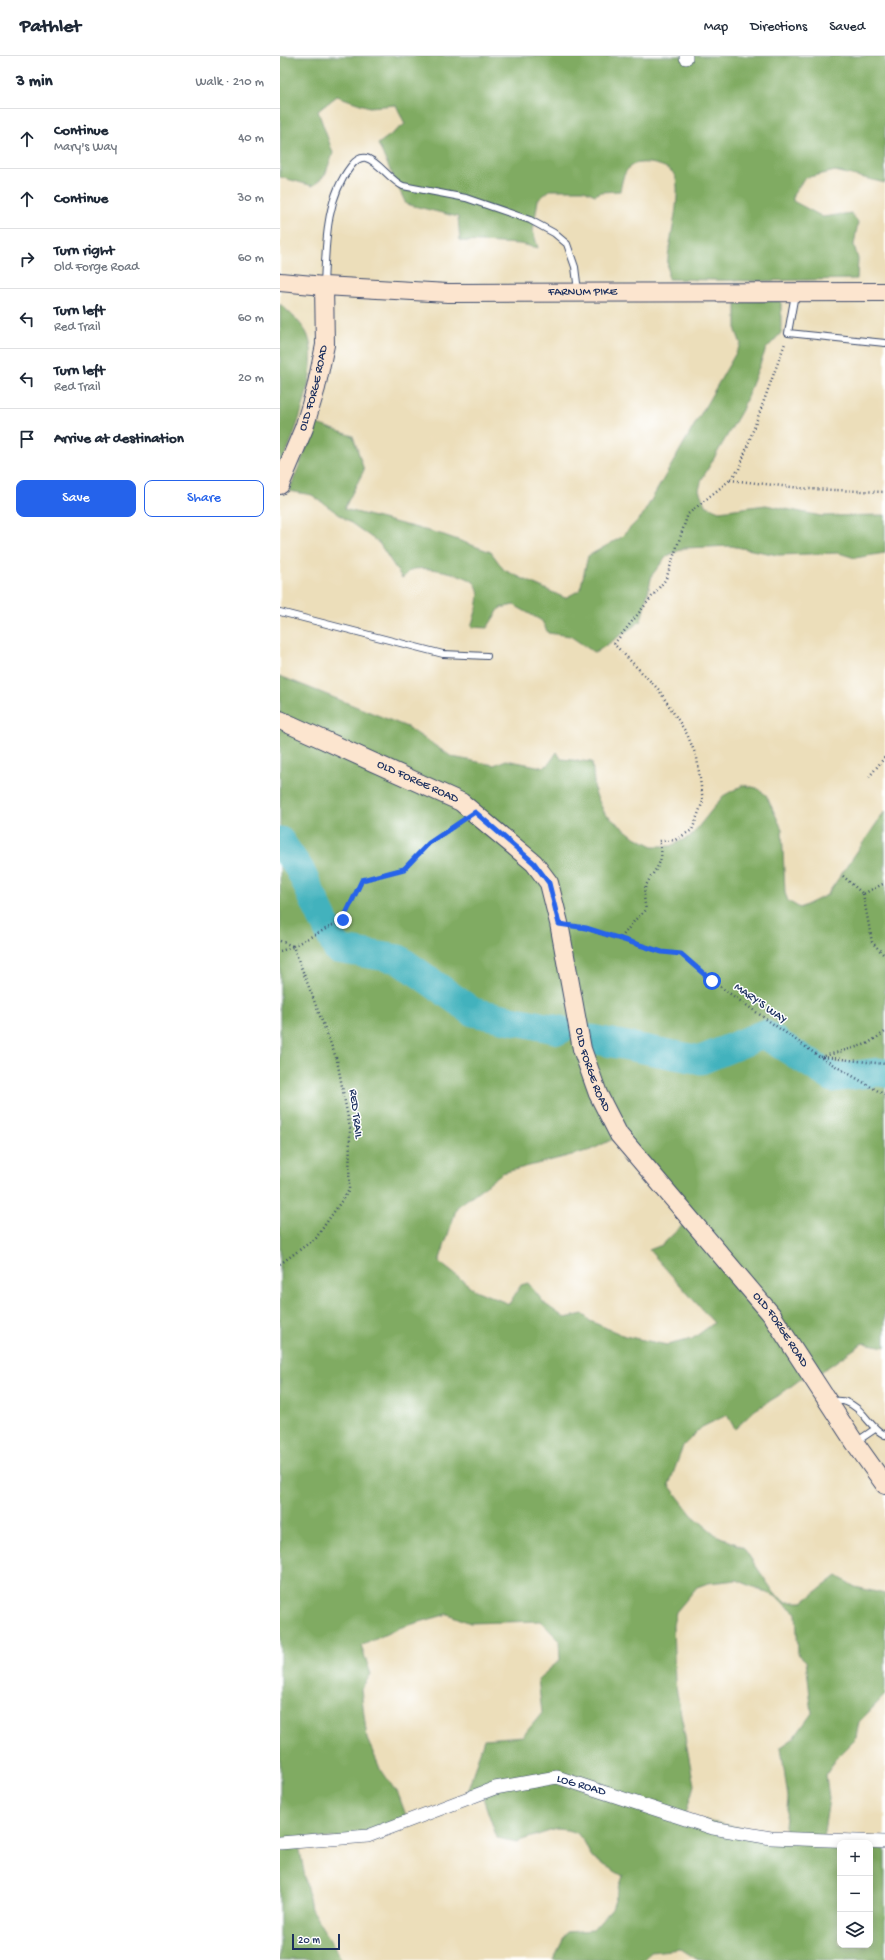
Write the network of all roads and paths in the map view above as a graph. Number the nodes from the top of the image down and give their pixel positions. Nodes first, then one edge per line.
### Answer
1 (280, 282) edge
2 (324, 286) junction
3 (885, 292) edge
4 (579, 293) junction
5 (795, 293) junction
6 (788, 333) junction
7 (885, 343) edge
8 (730, 480) junction
9 (280, 485) edge
10 (885, 492) edge
11 (280, 612) edge
12 (487, 656) dead end
13 (280, 720) edge
14 (885, 757) edge
15 (869, 777) dead end
16 (475, 812) junction
17 (843, 876) dead end
18 (885, 883) edge
19 (863, 894) junction
20 (559, 924) junction
21 (621, 938) junction
22 (280, 941) edge
23 (293, 946) junction
24 (280, 951) edge
25 (885, 956) edge
26 (885, 1032) edge
27 (820, 1057) junction
28 (885, 1064) edge
29 (885, 1095) edge
30 (280, 1264) edge
31 (827, 1402) junction
32 (875, 1429) junction
33 (885, 1435) edge
34 (855, 1443) junction
35 (885, 1485) edge
36 (885, 1842) edge
37 (280, 1843) edge

1 - 2 street, FARNUM PIKE
2 - 4 street, FARNUM PIKE
2 - 4 lane
2 - 9 street, OLD FORGE ROAD
3 - 5 street, FARNUM PIKE
4 - 5 street, FARNUM PIKE
5 - 6 lane
6 - 7 lane
6 - 8 path
8 - 10 path
8 - 21 path
11 - 12 lane
13 - 16 street, OLD FORGE ROAD
14 - 15 path
16 - 20 street, OLD FORGE ROAD
16 - 23 path
17 - 19 path
18 - 19 path
19 - 25 path
20 - 21 path, MARY'S WAY
20 - 31 street, OLD FORGE ROAD
21 - 27 path, MARY'S WAY
22 - 23 path
23 - 24 path
23 - 30 path, RED TRAIL
26 - 27 path
27 - 28 path
27 - 29 path, MARY'S WAY
31 - 32 lane
31 - 34 street, OLD FORGE ROAD
32 - 33 lane
32 - 34 lane
34 - 35 street, OLD FORGE ROAD
36 - 37 street, LOG ROAD

